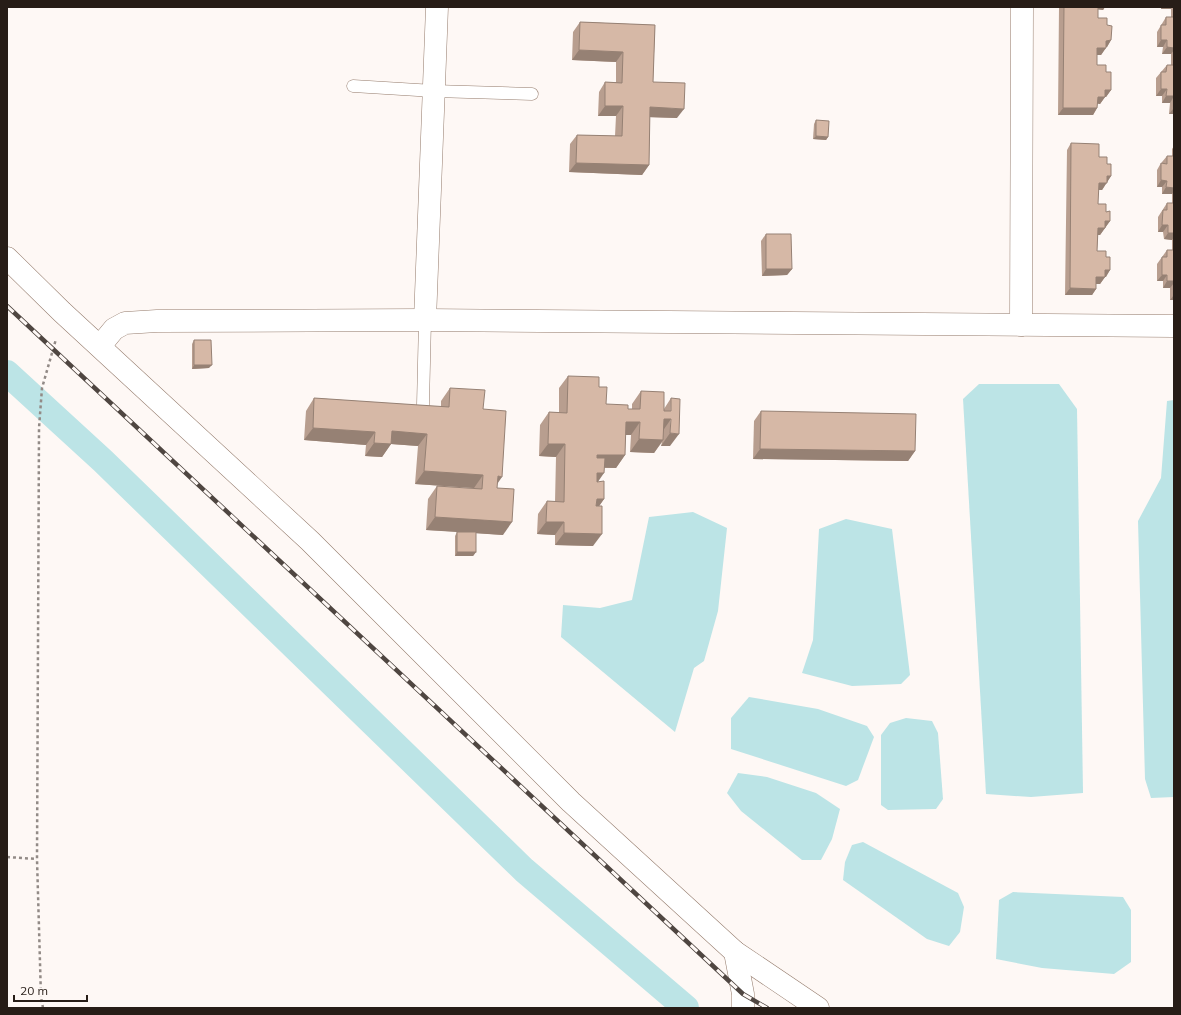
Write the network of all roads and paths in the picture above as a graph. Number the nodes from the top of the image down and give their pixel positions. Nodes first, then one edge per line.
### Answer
1 (436, 7) edge
2 (1022, 7) edge
3 (353, 86) dead end
4 (434, 91) junction
5 (532, 94) dead end
6 (7, 258) edge
7 (62, 312) junction
8 (425, 320) junction
9 (1021, 325) junction
10 (1174, 326) edge
11 (100, 346) junction
12 (423, 405) edge
13 (7, 857) edge
14 (37, 859) junction
15 (735, 952) junction
16 (43, 1008) edge
17 (743, 1008) edge
18 (818, 1008) edge

1 - 4 street
2 - 9 street
3 - 4 lane
4 - 5 lane
4 - 8 street
6 - 7 street
7 - 11 street
7 - 14 path
8 - 9 street
8 - 11 street
8 - 12 lane
9 - 10 street
11 - 15 street
13 - 14 path
14 - 16 path
15 - 17 street
15 - 18 street

